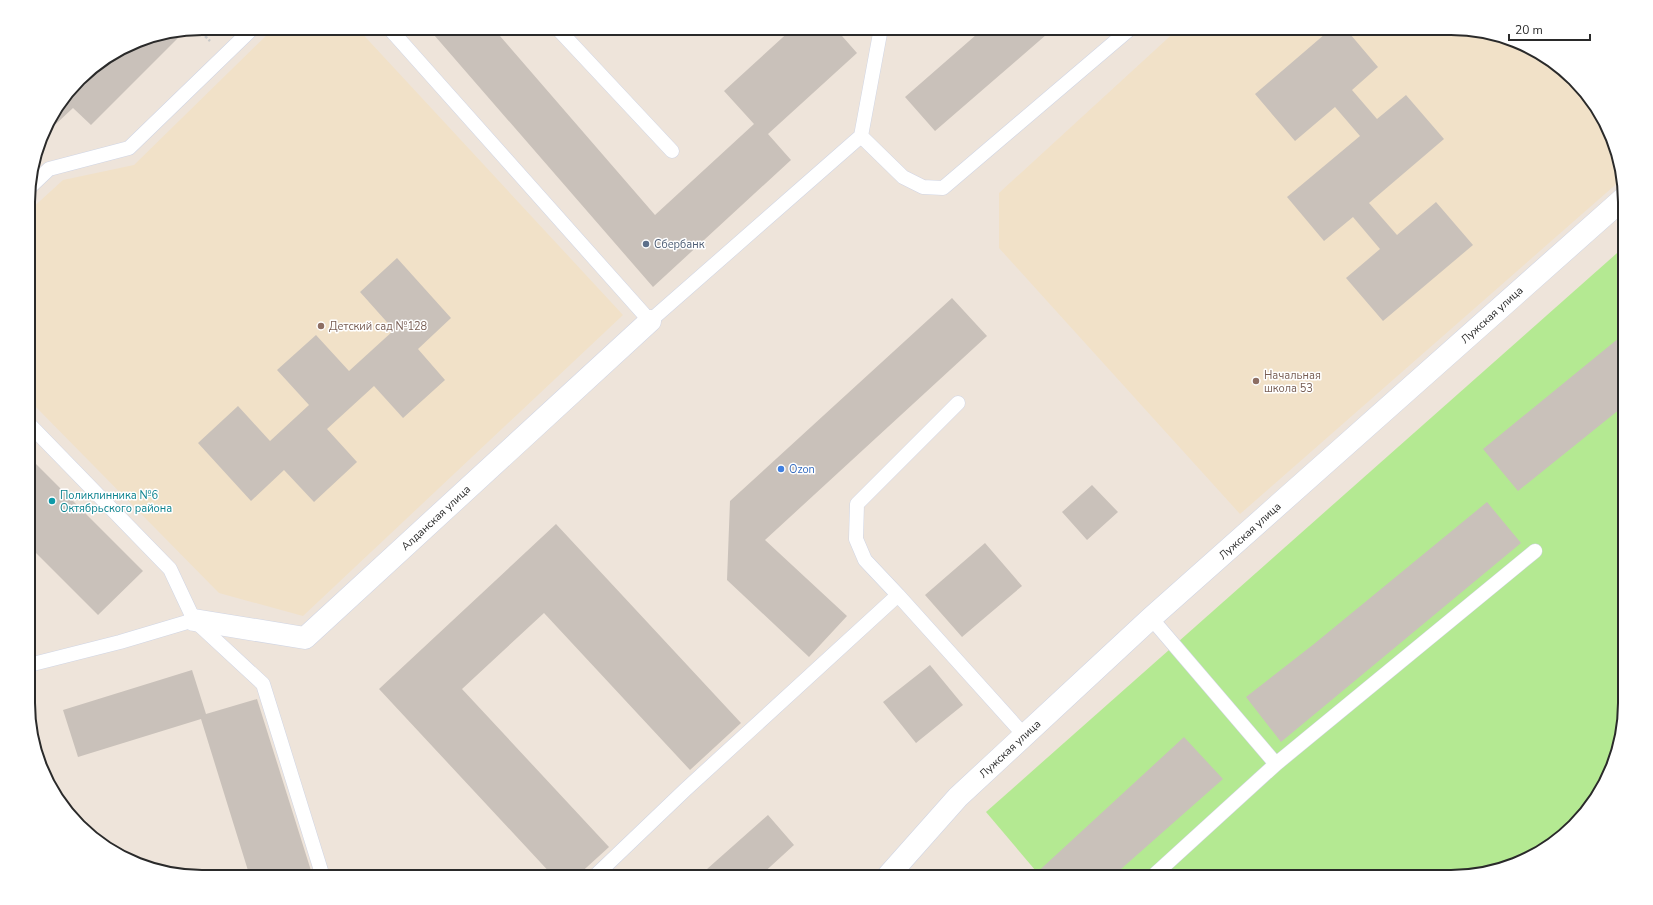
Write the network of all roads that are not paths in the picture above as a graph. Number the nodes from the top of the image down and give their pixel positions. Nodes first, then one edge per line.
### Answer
1 (246, 35) edge
2 (395, 35) edge
3 (564, 35) edge
4 (880, 35) edge
5 (1123, 35) edge
6 (861, 136) junction
7 (672, 151) dead end
8 (36, 182) edge
9 (1618, 203) edge
10 (650, 320) junction
11 (958, 403) dead end
12 (35, 429) edge
13 (1535, 551) dead end
14 (898, 595) junction
15 (1151, 618) junction
16 (194, 620) junction
17 (35, 664) edge
18 (1024, 735) junction
19 (1276, 764) junction
20 (321, 870) edge
21 (601, 870) edge
22 (893, 870) edge
23 (1160, 870) edge

1 - 8 lane
2 - 10 lane
3 - 7 lane
4 - 6 lane
5 - 6 lane
6 - 10 lane
9 - 15 street, Лужская улица
10 - 16 street, Алданская улица
11 - 14 lane
12 - 16 lane
13 - 19 lane
14 - 18 lane
14 - 21 lane
15 - 18 street, Лужская улица
15 - 19 lane
16 - 17 lane
16 - 20 lane
18 - 22 street, Лужская улица
19 - 23 lane

